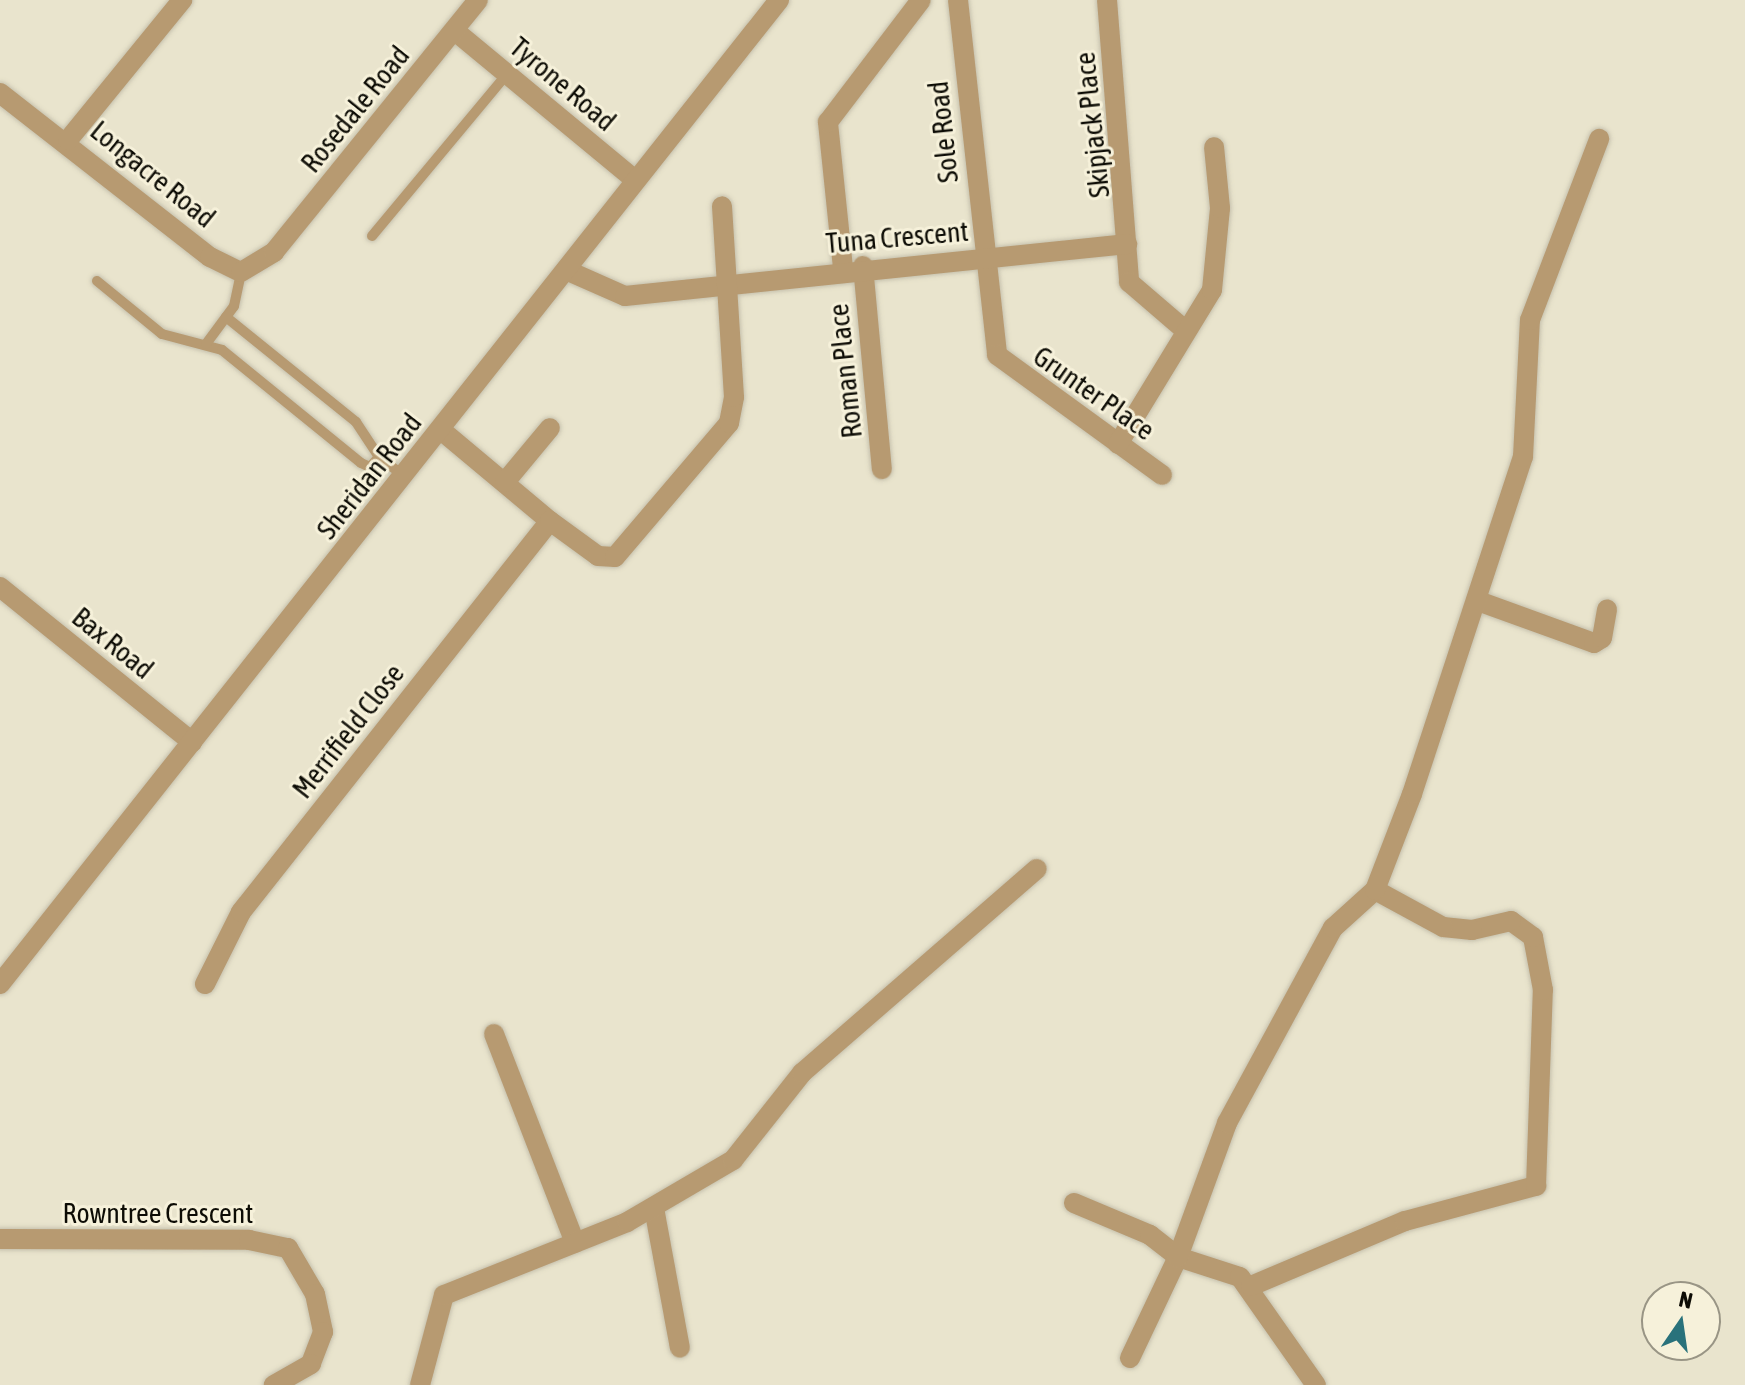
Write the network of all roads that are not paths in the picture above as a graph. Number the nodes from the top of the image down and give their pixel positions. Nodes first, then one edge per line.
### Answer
1 (182, 0) edge
2 (478, 0) edge
3 (779, 0) edge
4 (921, 0) edge
5 (958, 0) edge
6 (1107, 0) edge
7 (455, 31) junction
8 (507, 74) junction
9 (0, 93) edge
10 (1599, 139) dead end
11 (68, 140) junction
12 (1214, 147) dead end
13 (635, 180) junction
14 (722, 206) dead end
15 (372, 236) dead end
16 (1127, 244) junction
17 (984, 258) junction
18 (853, 267) junction
19 (566, 270) junction
20 (241, 272) junction
21 (97, 281) dead end
22 (725, 284) junction
23 (226, 317) junction
24 (1186, 331) junction
25 (206, 344) junction
26 (550, 428) dead end
27 (441, 430) junction
28 (1118, 444) junction
29 (379, 457) junction
30 (882, 469) dead end
31 (1162, 475) dead end
32 (404, 476) junction
33 (505, 482) junction
34 (550, 521) junction
35 (0, 587) edge
36 (1478, 601) junction
37 (1607, 609) dead end
38 (192, 742) junction
39 (1037, 869) dead end
40 (1375, 890) junction
41 (0, 984) edge
42 (205, 984) dead end
43 (494, 1034) dead end
44 (1074, 1203) dead end
45 (654, 1208) junction
46 (0, 1239) edge
47 (575, 1243) junction
48 (1178, 1257) junction
49 (1251, 1286) junction
50 (680, 1348) dead end
51 (1130, 1358) dead end
52 (274, 1385) edge
53 (420, 1385) edge
54 (1316, 1385) edge

1 - 11 street
2 - 7 street, Rosedale Road
3 - 13 street, Sheridan Road
4 - 18 street, Roman Place
5 - 17 street, Sole Road
6 - 16 street, Skipjack Place
7 - 8 street, Tyrone Road
7 - 20 street, Rosedale Road
8 - 13 street, Tyrone Road
8 - 15 lane
9 - 11 street, Longacre Road
10 - 36 street
11 - 20 street, Longacre Road
12 - 24 street
13 - 19 street, Sheridan Road
14 - 22 street
16 - 17 street, Tuna Crescent
16 - 24 street
17 - 18 street, Tuna Crescent
17 - 28 street, Grunter Place
18 - 22 street, Tuna Crescent
18 - 30 street, Roman Place
19 - 22 street, Tuna Crescent
19 - 27 street, Sheridan Road
20 - 23 lane
21 - 25 lane
22 - 34 street
23 - 25 lane
23 - 29 lane
24 - 28 street
25 - 29 lane
26 - 33 street
27 - 32 street, Sheridan Road
27 - 33 street
28 - 31 street, Grunter Place
29 - 32 lane
32 - 38 street, Sheridan Road
33 - 34 street
34 - 42 street, Merrifield Close
35 - 38 street, Bax Road
36 - 37 street
36 - 40 street
38 - 41 street, Sheridan Road
39 - 45 street
40 - 48 street
40 - 49 street
43 - 47 street
44 - 48 street
45 - 47 street
45 - 50 street
46 - 52 street, Rowntree Crescent
47 - 53 street
48 - 49 street
48 - 51 street
49 - 54 street

